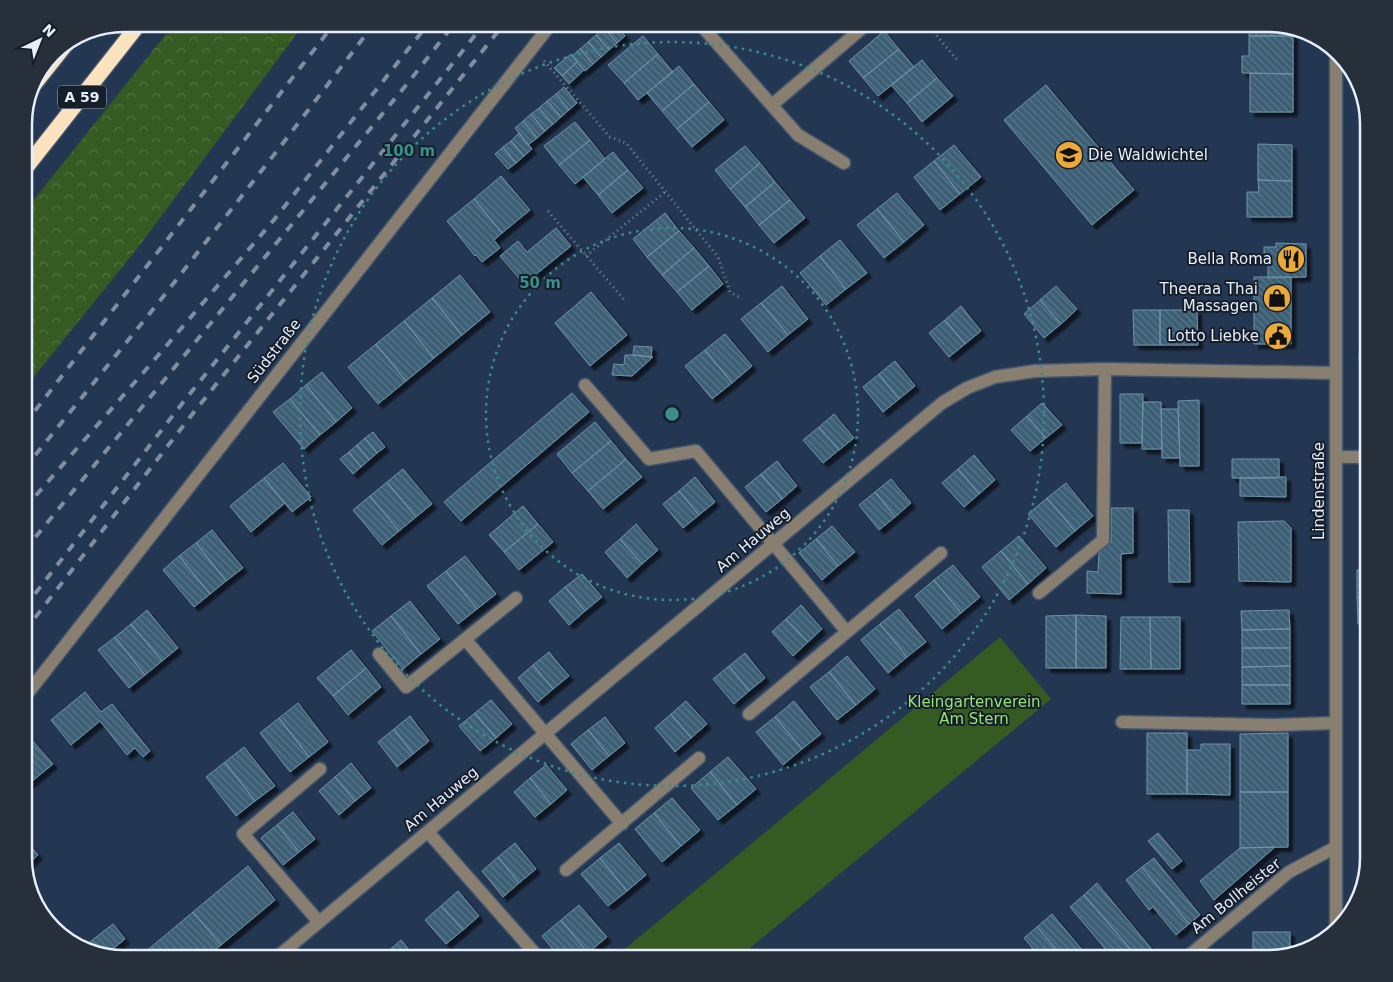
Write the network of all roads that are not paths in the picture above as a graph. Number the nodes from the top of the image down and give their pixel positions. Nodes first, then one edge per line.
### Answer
1 (133, 32) edge
2 (544, 32) edge
3 (707, 32) edge
4 (858, 32) edge
5 (1336, 61) edge
6 (772, 105) junction
7 (33, 159) edge
8 (844, 162) dead end
9 (1105, 369) junction
10 (1336, 373) junction
11 (586, 385) dead end
12 (1336, 457) junction
13 (1360, 457) edge
14 (774, 544) junction
15 (941, 554) dead end
16 (1039, 593) dead end
17 (516, 598) dead end
18 (847, 632) junction
19 (465, 639) junction
20 (379, 654) dead end
21 (33, 686) edge
22 (749, 714) dead end
23 (1122, 722) dead end
24 (1336, 723) junction
25 (545, 734) junction
26 (699, 758) dead end
27 (320, 769) dead end
28 (622, 824) junction
29 (428, 832) junction
30 (1336, 847) junction
31 (566, 870) dead end
32 (1336, 921) edge
33 (318, 922) junction
34 (285, 950) edge
35 (532, 950) edge
36 (1196, 950) edge

1 - 7 highway, A 59
2 - 21 street, Südstraße
3 - 6 street
4 - 6 street
5 - 10 street, Lindenstraße
6 - 8 street
9 - 10 street, Am Hauweg
9 - 14 street, Am Hauweg
9 - 16 street
10 - 12 street, Lindenstraße
11 - 14 street
12 - 13 street
12 - 24 street, Lindenstraße
14 - 18 street
14 - 25 street, Am Hauweg
15 - 18 street
17 - 19 street
18 - 22 street
19 - 20 street
19 - 25 street
23 - 24 street
24 - 30 street, Lindenstraße
25 - 28 street
25 - 29 street, Am Hauweg
26 - 28 street
27 - 33 street
28 - 31 street
29 - 33 street, Am Hauweg
29 - 35 street
30 - 32 street, Lindenstraße
30 - 36 street, Am Bollheister
33 - 34 street, Am Hauweg

